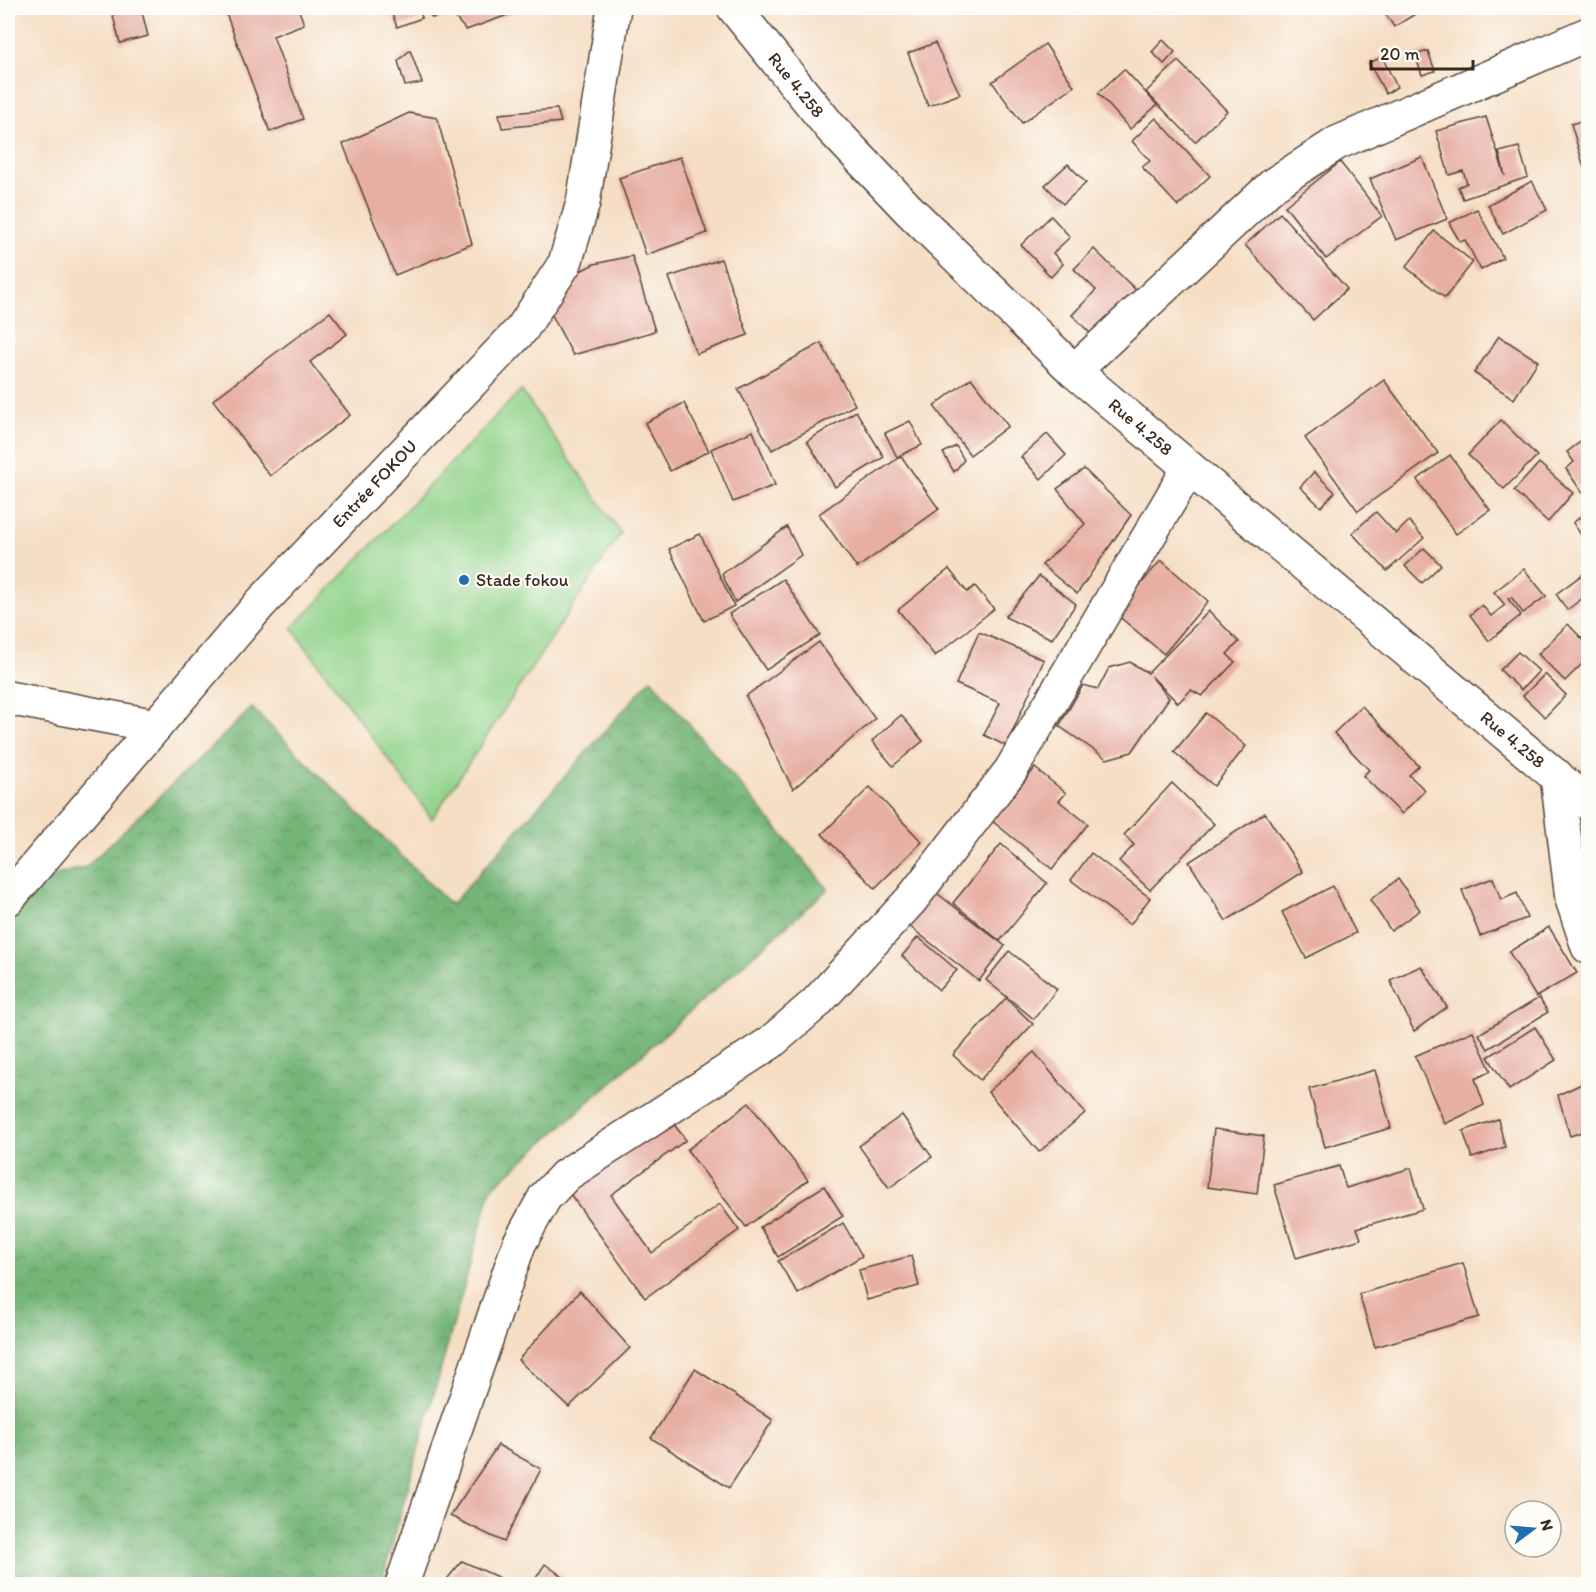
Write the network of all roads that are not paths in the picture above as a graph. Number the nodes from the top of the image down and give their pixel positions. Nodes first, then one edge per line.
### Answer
1 (614, 8) edge
2 (734, 8) edge
3 (1588, 34) edge
4 (1074, 371) junction
5 (1189, 468) junction
6 (8, 698) edge
7 (156, 726) junction
8 (1557, 776) junction
9 (1588, 802) edge
10 (8, 899) edge
11 (1588, 946) edge
12 (402, 1584) edge

1 - 7 main road, Entrée FOKOU
2 - 4 main road, Rue 4.258
3 - 4 main road
4 - 5 main road, Rue 4.258
5 - 8 main road, Rue 4.258
5 - 12 main road
6 - 7 main road
7 - 10 main road, Entrée FOKOU
8 - 9 main road, Rue 4.258
8 - 11 main road

